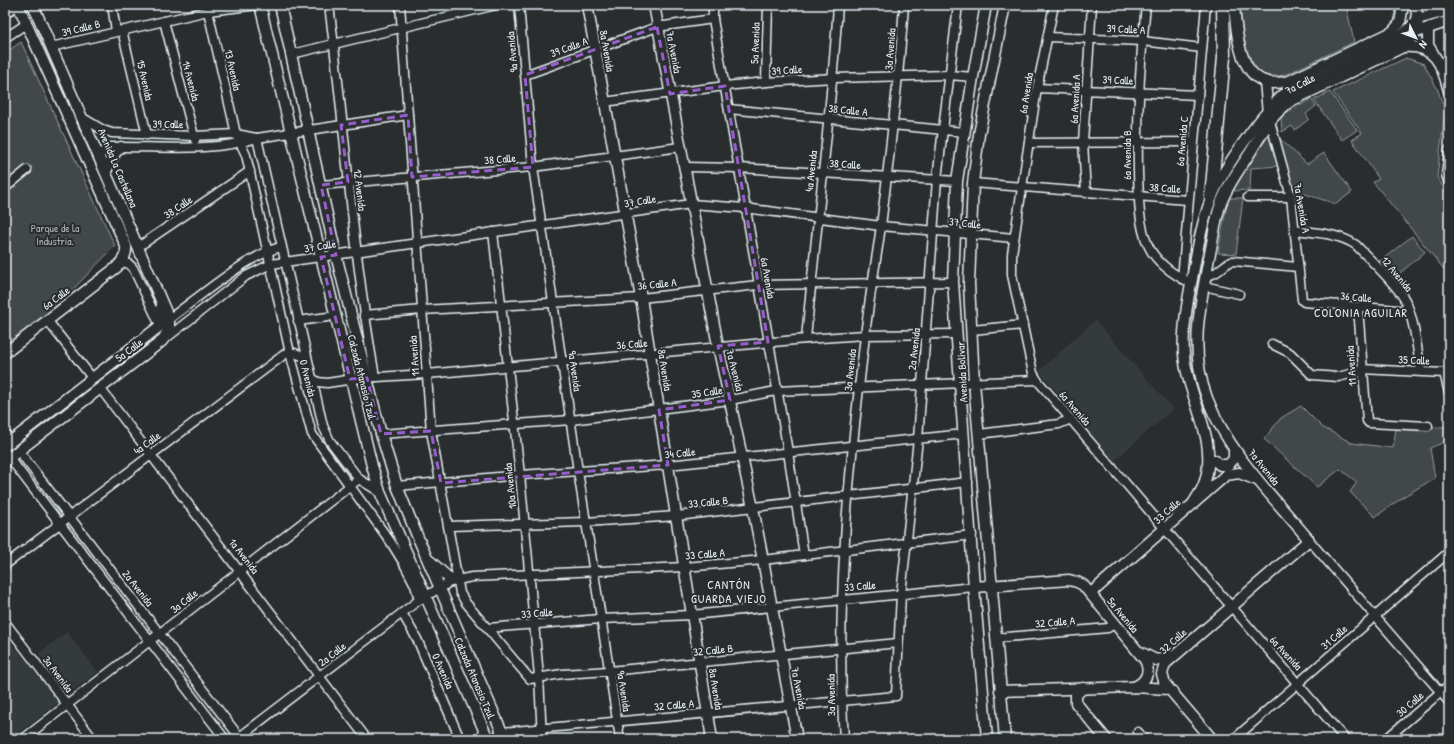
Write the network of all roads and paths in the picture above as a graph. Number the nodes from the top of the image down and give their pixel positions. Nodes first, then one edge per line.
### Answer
1 (18, 5) edge
2 (33, 5) edge
3 (112, 5) edge
4 (259, 5) edge
5 (280, 5) edge
6 (329, 5) edge
7 (400, 5) edge
8 (496, 5) edge
9 (519, 5) edge
10 (587, 5) edge
11 (654, 5) edge
12 (713, 5) edge
13 (768, 5) edge
14 (838, 5) edge
15 (904, 5) edge
16 (958, 5) edge
17 (986, 5) edge
18 (1005, 5) edge
19 (1054, 5) edge
20 (1092, 5) edge
21 (1146, 5) edge
22 (1206, 5) edge
23 (1223, 5) edge
24 (1234, 5) edge
25 (1403, 5) edge
26 (1415, 5) edge
27 (1422, 5) edge
28 (466, 9) edge
29 (1448, 10) edge
30 (208, 11) junction
31 (5, 14) edge
32 (713, 19) junction
33 (1418, 19) junction
34 (164, 21) junction
35 (1449, 22) edge
36 (26, 24) junction
37 (657, 27) junction
38 (401, 28) junction
39 (1428, 29) junction
40 (119, 30) junction
41 (1417, 31) junction
42 (1048, 37) junction
43 (5, 38) edge
44 (1089, 38) junction
45 (48, 39) junction
46 (1142, 41) junction
47 (1400, 43) junction
48 (334, 44) junction
49 (1202, 48) junction
50 (594, 50) junction
51 (292, 54) junction
52 (1436, 57) junction
53 (525, 74) junction
54 (949, 74) junction
55 (899, 76) junction
56 (973, 77) junction
57 (834, 78) junction
58 (766, 82) junction
59 (1265, 82) junction
60 (725, 86) junction
61 (1037, 88) junction
62 (1086, 90) junction
63 (1449, 91) edge
64 (1139, 92) junction
65 (670, 94) junction
66 (1198, 94) junction
67 (604, 102) junction
68 (729, 109) junction
69 (1267, 110) junction
70 (408, 115) junction
71 (83, 118) junction
72 (830, 119) junction
73 (1270, 121) junction
74 (341, 125) junction
75 (894, 126) junction
76 (309, 130) junction
77 (942, 130) junction
78 (292, 132) junction
79 (964, 132) junction
80 (236, 134) junction
81 (146, 135) junction
82 (194, 136) junction
83 (256, 138) junction
84 (1083, 142) junction
85 (1137, 142) junction
86 (1193, 142) junction
87 (241, 143) junction
88 (1029, 143) junction
89 (197, 146) junction
90 (121, 147) junction
91 (680, 147) junction
92 (1449, 150) edge
93 (99, 155) junction
94 (614, 157) junction
95 (86, 160) junction
96 (1448, 160) edge
97 (533, 167) junction
98 (685, 167) junction
99 (738, 168) junction
100 (28, 170) dead end
101 (106, 171) junction
102 (250, 172) junction
103 (822, 173) junction
104 (412, 177) junction
105 (886, 178) junction
106 (937, 179) junction
107 (957, 181) junction
108 (348, 182) junction
109 (973, 183) junction
110 (1449, 184) edge
111 (321, 185) junction
112 (1022, 187) junction
113 (5, 188) edge
114 (268, 190) junction
115 (255, 193) junction
116 (1225, 193) joint
117 (1086, 194) junction
118 (1139, 197) junction
119 (1211, 197) junction
120 (1248, 197) dead end
121 (1290, 197) junction
122 (1187, 200) junction
123 (691, 204) junction
124 (745, 208) junction
125 (625, 215) junction
126 (819, 218) junction
127 (541, 226) junction
128 (881, 226) junction
129 (935, 230) junction
130 (1295, 230) junction
131 (493, 232) junction
132 (956, 233) junction
133 (970, 235) junction
134 (1014, 238) junction
135 (417, 242) junction
136 (138, 247) junction
137 (281, 247) junction
138 (268, 250) junction
139 (356, 252) junction
140 (336, 255) junction
141 (321, 257) junction
142 (122, 262) junction
143 (285, 262) junction
144 (271, 264) junction
145 (1298, 267) junction
146 (1182, 279) junction
147 (1205, 280) junction
148 (931, 282) junction
149 (953, 282) junction
150 (811, 283) junction
151 (1191, 283) junction
152 (872, 284) junction
153 (758, 285) junction
154 (707, 290) junction
155 (1239, 294) dead end
156 (641, 298) junction
157 (1302, 300) joint
158 (553, 303) junction
159 (501, 306) junction
160 (1358, 308) junction
161 (422, 310) junction
162 (1409, 312) junction
163 (364, 315) junction
164 (328, 317) dead end
165 (47, 320) junction
166 (162, 321) junction
167 (298, 321) junction
168 (1023, 325) junction
169 (972, 330) junction
170 (926, 334) junction
171 (956, 334) junction
172 (865, 335) junction
173 (806, 339) junction
174 (162, 341) junction
175 (768, 342) junction
176 (1272, 344) dead end
177 (718, 346) junction
178 (5, 353) edge
179 (290, 353) junction
180 (650, 353) junction
181 (307, 358) junction
182 (563, 361) junction
183 (508, 367) junction
184 (1362, 370) junction
185 (1421, 371) junction
186 (427, 374) junction
187 (371, 377) junction
188 (312, 378) junction
189 (93, 379) junction
190 (350, 379) junction
191 (1036, 380) junction
192 (974, 382) junction
193 (960, 383) junction
194 (921, 385) junction
195 (100, 388) junction
196 (860, 388) junction
197 (776, 391) junction
198 (1449, 393) edge
199 (730, 400) junction
200 (659, 410) junction
201 (1071, 419) junction
202 (571, 420) junction
203 (515, 425) junction
204 (1428, 426) dead end
205 (431, 431) junction
206 (1205, 432) junction
207 (381, 434) junction
208 (964, 434) junction
209 (979, 434) junction
210 (918, 439) junction
211 (7, 440) edge
212 (854, 445) junction
213 (18, 450) junction
214 (1234, 450) junction
215 (788, 452) junction
216 (151, 454) junction
217 (6, 457) edge
218 (741, 457) junction
219 (1214, 460) junction
220 (668, 465) junction
221 (578, 471) junction
222 (520, 475) junction
223 (359, 479) junction
224 (968, 482) junction
225 (1260, 482) junction
226 (441, 483) junction
227 (1204, 485) junction
228 (397, 486) junction
229 (350, 487) junction
230 (912, 490) junction
231 (380, 492) junction
232 (848, 497) junction
233 (796, 502) junction
234 (1194, 502) junction
235 (753, 508) junction
236 (69, 516) junction
237 (677, 516) junction
238 (585, 522) junction
239 (60, 524) junction
240 (525, 524) junction
241 (449, 526) junction
242 (1165, 529) junction
243 (972, 535) junction
244 (1309, 540) junction
245 (907, 542) junction
246 (844, 549) junction
247 (1449, 552) edge
248 (804, 555) junction
249 (426, 558) junction
250 (763, 560) junction
251 (5, 565) edge
252 (685, 567) junction
253 (241, 571) junction
254 (594, 571) junction
255 (530, 574) junction
256 (455, 580) junction
257 (992, 585) junction
258 (974, 587) junction
259 (441, 588) junction
260 (901, 594) junction
261 (1090, 594) junction
262 (423, 598) junction
263 (842, 600) junction
264 (772, 606) junction
265 (1230, 606) junction
266 (402, 613) junction
267 (692, 615) junction
268 (1375, 616) junction
269 (601, 619) junction
270 (5, 622) edge
271 (1114, 624) junction
272 (534, 625) junction
273 (488, 628) junction
274 (159, 634) junction
275 (996, 638) junction
276 (150, 641) junction
277 (898, 644) junction
278 (842, 648) junction
279 (1139, 652) junction
280 (781, 654) junction
281 (1173, 656) junction
282 (699, 662) junction
283 (609, 671) junction
284 (539, 676) junction
285 (319, 677) junction
286 (530, 679) joint
287 (1299, 683) junction
288 (1449, 685) edge
289 (1134, 687) junction
290 (1083, 688) junction
291 (1168, 689) junction
292 (1000, 692) junction
293 (1440, 692) junction
294 (896, 696) joint
295 (842, 700) junction
296 (1449, 702) edge
297 (67, 705) junction
298 (790, 705) junction
299 (707, 713) junction
300 (617, 721) junction
301 (541, 728) junction
302 (1138, 732) dead end
303 (503, 736) edge
304 (239, 738) edge
305 (23, 739) edge
306 (93, 739) edge
307 (225, 739) edge
308 (367, 739) edge
309 (460, 739) edge
310 (488, 739) edge
311 (493, 739) edge
312 (542, 739) edge
313 (620, 739) edge
314 (712, 739) edge
315 (797, 739) edge
316 (844, 739) edge
317 (987, 739) edge
318 (1005, 739) edge
319 (1106, 739) edge
320 (1144, 739) edge
321 (1212, 739) edge
322 (1234, 739) edge
323 (1345, 739) edge
324 (1386, 739) edge

1 - 31 street
1 - 36 main road
1 - 45 main road
2 - 45 main road, Avenida La Castellana
3 - 40 street, 15 Avenida
4 - 30 street, 39 Calle B
4 - 78 main road, Calzada Atanasio Tzul
5 - 51 main road, Calzada Atanasio Tzul
6 - 48 street, 12 Avenida
7 - 38 street, 11 Avenida
8 - 28 street
9 - 53 street, 9a Avenida
10 - 50 main road, 8a Avenida
11 - 37 main road, 7a Avenida
12 - 32 street, 6a Avenida
13 - 58 street, 5a Avenida
14 - 57 street, 4a Avenida
15 - 55 street, 3a Avenida
16 - 54 street, 2a Avenida
17 - 56 main road, Avenida Bolívar
18 - 109 main road, Avenida Bolívar
19 - 42 street, 6a Avenida
20 - 44 street, 6a Avenida A
21 - 46 street, 6a Avenida B
22 - 49 street, 6a Avenida C
23 - 119 highway
24 - 59 main road
25 - 59 main road
26 - 33 main road
27 - 29 main road
28 - 38 street
29 - 33 main road, 7a Calle
30 - 34 street, 39 Calle B
30 - 80 street, 13 Avenida
32 - 37 street, 39 Calle A
32 - 60 street, 6a Avenida
33 - 41 main road
33 - 47 main road, 7a Calle
34 - 40 street, 39 Calle B
34 - 82 street, 14 Avenida
35 - 39 main road, 7a Calle
36 - 43 street
36 - 45 main road
36 - 95 main road
37 - 50 street, 39 Calle A
37 - 65 main road, 7a Avenida
38 - 48 street
38 - 70 street, 11 Avenida
39 - 41 main road, 7a Calle
39 - 52 main road
40 - 45 street, 39 Calle B
40 - 81 street, 15 Avenida
41 - 47 main road, 7a Calle
42 - 44 street, 39 Calle A
42 - 61 street, 6a Avenida
44 - 46 street, 39 Calle A
44 - 62 street, 6a Avenida A
45 - 71 main road, Avenida La Castellana
46 - 49 street, 39 Calle A
46 - 64 street, 6a Avenida B
47 - 52 main road
47 - 69 main road, 7a Calle
47 - 73 main road, 7a Calle
48 - 51 street
48 - 74 street, 12 Avenida
49 - 66 street, 6a Avenida C
50 - 53 street, 39 Calle A
50 - 67 main road, 8a Avenida
51 - 76 main road, Calzada Atanasio Tzul
52 - 63 main road
53 - 97 street, 9a Avenida
54 - 55 street, 39 Calle
54 - 56 street, 39 Calle
54 - 77 street, 2a Avenida
55 - 57 street, 39 Calle
55 - 75 street, 3a Avenida
56 - 79 main road, Avenida Bolívar
57 - 58 street, 39 Calle
57 - 72 street, 4a Avenida
58 - 60 street, 39 Calle
59 - 69 main road
60 - 65 street, 39 Calle
60 - 68 street, 6a Avenida
61 - 62 street, 39 Calle
61 - 88 street, 6a Avenida
62 - 64 street, 39 Calle
62 - 84 street, 6a Avenida A
64 - 66 street, 39 Calle
64 - 85 street, 6a Avenida B
65 - 67 street, 39 Calle
65 - 91 main road, 7a Avenida
66 - 86 street, 6a Avenida C
67 - 94 main road, 8a Avenida
68 - 72 street, 38 Calle A
68 - 99 street, 6a Avenida
69 - 73 main road
69 - 119 main road, 7a Calle
70 - 74 street, 39 Calle
70 - 104 street, 11 Avenida
71 - 81 street, 39 Calle
71 - 93 main road, Avenida La Castellana
72 - 75 street, 38 Calle A
72 - 103 street, 4a Avenida
73 - 116 main road, 7a Calle
73 - 121 street, 7a Avenida A
74 - 76 street, 39 Calle
74 - 108 street, 12 Avenida
75 - 77 street, 38 Calle A
75 - 105 street, 3a Avenida
76 - 78 street, 39 Calle
76 - 111 main road, Calzada Atanasio Tzul
77 - 79 street, 38 Calle A
77 - 106 street, 2a Avenida
78 - 83 street, 39 Calle
78 - 141 main road, Calzada Atanasio Tzul
79 - 107 main road, Avenida Bolívar
80 - 82 street, 39 Calle
80 - 83 street, 39 Calle
80 - 87 street, 0 Avenida
81 - 82 street, 39 Calle
82 - 89 street, 14 Avenida
83 - 87 street, 39 Calle
83 - 114 street, 0 Avenida
84 - 85 street
84 - 88 street
84 - 117 street, 6a Avenida A
85 - 86 street
85 - 118 street, 6a Avenida B
86 - 122 street, 6a Avenida C
87 - 89 street, 39 Calle
87 - 102 street, 0 Avenida
88 - 112 street, 6a Avenida
89 - 90 street, 39 Calle
90 - 93 street, 39 Calle
90 - 101 main road
91 - 94 street, 38 Calle
91 - 98 main road, 7a Avenida
92 - 96 street
93 - 95 main road
93 - 101 main road, Avenida La Castellana
94 - 97 street, 38 Calle
94 - 125 main road, 8a Avenida
95 - 142 main road
96 - 110 street
97 - 104 street, 38 Calle
97 - 127 street, 9a Avenida
98 - 99 street, 38 Calle
98 - 123 main road, 7a Avenida
99 - 103 street, 38 Calle
99 - 124 street, 6a Avenida
100 - 113 street
101 - 136 main road, Avenida La Castellana
102 - 115 street, 0 Avenida
102 - 136 street, 38 Calle
103 - 105 street, 38 Calle
103 - 126 street, 4a Avenida
104 - 108 street, 38 Calle
104 - 135 street, 11 Avenida
105 - 106 street, 38 Calle
105 - 128 street, 3a Avenida
106 - 107 street, 38 Calle
106 - 129 street, 2a Avenida
107 - 132 main road, Avenida Bolívar
108 - 111 street, 38 Calle
108 - 139 street, 12 Avenida
109 - 112 street, 38 Calle
109 - 133 main road, Avenida Bolívar
111 - 140 main road, Calzada Atanasio Tzul
112 - 117 street, 38 Calle
112 - 134 street, 6a Avenida
114 - 115 street
114 - 137 street, 0 Avenida
115 - 138 street, 0 Avenida
116 - 147 main road, 7a Avenida
117 - 118 street, 38 Calle
118 - 122 street, 38 Calle
118 - 146 street, 6a Avenida B
119 - 151 main road
120 - 121 street
121 - 130 street, 7a Avenida A
122 - 146 street, 6a Avenida C
123 - 124 street, 37 Calle
123 - 125 street, 37 Calle
123 - 154 main road, 7a Avenida
124 - 126 street, 37 Calle
124 - 153 street, 6a Avenida
125 - 127 street, 37 Calle
125 - 156 main road, 8a Avenida
126 - 128 street, 37 Calle
126 - 150 street, 4a Avenida
127 - 131 street, 37 Calle
127 - 158 street, 9a Avenida
128 - 129 street, 37 Calle
128 - 152 street, 3a Avenida
129 - 132 street, 37 Calle
129 - 148 street, 2a Avenida
130 - 145 street, 7a Avenida A
130 - 162 street, 12 Avenida
131 - 135 street, 37 Calle
131 - 159 street, 10a Avenida
132 - 133 street, 37 Calle
132 - 149 main road, Avenida Bolívar
133 - 134 street, 37 Calle
133 - 169 main road, Avenida Bolívar
134 - 168 street, 6a Avenida
135 - 139 street, 37 Calle
135 - 161 street, 11 Avenida
136 - 166 main road, Avenida La Castellana
137 - 138 street, 5a Calle
137 - 143 street, 0 Avenida
138 - 144 street, 0 Avenida
138 - 166 street, 5a Calle
139 - 140 street, 37 Calle
139 - 163 street, 12 Avenida
140 - 141 street, 37 Calle
140 - 187 main road, Calzada Atanasio Tzul
141 - 143 street, 37 Calle
141 - 190 main road, Calzada Atanasio Tzul
142 - 165 main road, 6a Calle
142 - 166 street
143 - 144 street, 37 Calle
143 - 167 street, 0 Avenida
144 - 174 street, 5a Calle
144 - 179 street, 0 Avenida
145 - 147 street
145 - 157 street, 7a Avenida A
146 - 151 street, 6a Avenida B
147 - 155 street
147 - 214 main road, 7a Avenida
148 - 149 street, 36 Calle A
148 - 152 street, 36 Calle A
148 - 170 street, 2a Avenida
149 - 171 main road, Avenida Bolívar
150 - 152 street, 36 Calle A
150 - 153 street, 36 Calle A
150 - 173 street, 4a Avenida
151 - 206 main road
152 - 172 street, 3a Avenida
153 - 154 street, 36 Calle A
153 - 175 street, 6a Avenida
154 - 156 street, 36 Calle A
154 - 177 main road, 7a Avenida
156 - 158 street, 36 Calle A
156 - 180 main road, 8a Avenida
157 - 160 street, 36 Calle
158 - 159 street, 36 Calle A
158 - 182 street, 9a Avenida
159 - 161 street, 36 Calle A
159 - 183 street, 10a Avenida
160 - 162 street, 36 Calle
160 - 184 street, 11 Avenida
161 - 163 street, 36 Calle A
161 - 186 street, 11 Avenida
162 - 185 street, 12 Avenida
163 - 187 street, 12 Avenida
164 - 167 street
165 - 178 main road, 6a Calle
165 - 189 street
166 - 174 main road
166 - 189 main road, 5a Calle
167 - 181 street, 0 Avenida
168 - 169 street
168 - 191 street, 6a Avenida
169 - 192 main road, Avenida Bolívar
170 - 171 street, 36 Calle
170 - 172 street, 36 Calle
170 - 194 street, 2a Avenida
171 - 193 main road, Avenida Bolívar
172 - 173 street, 36 Calle
172 - 196 street, 3a Avenida
173 - 175 street, 36 Calle
174 - 195 main road, 5a Calle
175 - 177 street, 36 Calle
175 - 197 street, 6a Avenida
176 - 184 street, 35 Calle
177 - 180 street, 36 Calle
177 - 199 main road, 7a Avenida
179 - 181 street
179 - 216 street, 4a Calle
179 - 229 street, 0 Avenida
180 - 182 street, 36 Calle
180 - 200 main road, 8a Avenida
181 - 188 street, 0 Avenida
182 - 183 street, 36 Calle
182 - 202 street, 9a Avenida
183 - 186 street, 36 Calle
183 - 203 street, 10a Avenida
184 - 185 street, 35 Calle
184 - 204 street, 11 Avenida
185 - 198 street, 35 Calle
186 - 187 street, 36 Calle
186 - 205 street, 11 Avenida
187 - 190 street, 36 Calle
187 - 207 main road, Calzada Atanasio Tzul
188 - 190 street, 36 Calle
188 - 223 street, 0 Avenida
189 - 211 main road, 5a Calle
190 - 231 main road, Calzada Atanasio Tzul
191 - 192 street, 35 Calle
191 - 201 street, 6a Avenida
192 - 193 street, 35 Calle
192 - 209 main road, Avenida Bolívar
193 - 194 street, 35 Calle
193 - 208 main road, Avenida Bolívar
194 - 196 street, 35 Calle
194 - 210 street, 2a Avenida
195 - 213 main road, 5a Calle
195 - 216 street, 1a Avenida
196 - 197 street, 35 Calle
196 - 212 street, 3a Avenida
197 - 199 street, 35 Calle
197 - 215 street, 6a Avenida
199 - 200 street, 35 Calle
199 - 218 main road, 7a Avenida
200 - 202 street, 35 Calle
200 - 220 main road, 8a Avenida
201 - 209 street
201 - 242 street, 6a Avenida
202 - 203 street, 35 Calle
202 - 221 street, 9a Avenida
203 - 205 street, 35 Calle
203 - 222 street, 10a Avenida
205 - 207 street, 35 Calle
205 - 226 street, 11 Avenida
206 - 219 main road
206 - 227 main road
207 - 228 main road, Calzada Atanasio Tzul
208 - 210 street, 34 Calle
208 - 224 main road, Avenida Bolívar
209 - 257 main road, Avenida Bolívar
210 - 212 street, 34 Calle
210 - 230 street, 2a Avenida
212 - 215 street, 34 Calle
212 - 232 street, 3a Avenida
213 - 217 main road, 5a Calle
213 - 236 street, 2a Avenida
214 - 219 main road
214 - 225 main road, 7a Avenida
215 - 218 street, 34 Calle
215 - 233 street, 6a Avenida
216 - 236 street, 4a Calle
216 - 253 street, 1a Avenida
217 - 239 street, 2a Avenida
218 - 220 street, 34 Calle
218 - 235 main road, 7a Avenida
219 - 227 main road
220 - 221 street, 34 Calle
220 - 237 main road, 8a Avenida
221 - 222 street, 34 Calle
221 - 238 street, 9a Avenida
222 - 226 street, 34 Calle
222 - 240 street, 10a Avenida
223 - 229 street, 3a Calle
223 - 231 street, 0 Avenida
224 - 230 street, 33 Calle B
224 - 243 main road, Avenida Bolívar
225 - 234 main road
225 - 244 main road, 7a Avenida
226 - 228 street, 34 Calle
226 - 241 street, 11 Avenida
227 - 234 main road
228 - 249 main road, Calzada Atanasio Tzul
229 - 253 street, 3a Calle
229 - 262 street, 0 Avenida
230 - 232 street, 33 Calle B
230 - 245 street, 2a Avenida
231 - 262 main road, Calzada Atanasio Tzul
232 - 233 street, 33 Calle B
232 - 246 street, 3a Avenida
233 - 235 street, 33 Calle B
233 - 248 street, 6a Avenida
234 - 242 main road, 33 Calle
235 - 237 street, 33 Calle B
235 - 250 main road, 7a Avenida
236 - 239 street, 4a Calle
236 - 274 street, 2a Avenida
237 - 238 street, 33 Calle B
237 - 252 main road, 8a Avenida
238 - 240 street, 33 Calle B
238 - 254 street, 9a Avenida
239 - 251 street, 4a Calle
239 - 276 street, 2a Avenida
240 - 241 street, 33 Calle B
240 - 255 street, 10a Avenida
241 - 256 street, 11 Avenida
242 - 261 main road, 33 Calle
242 - 265 street, 6a Avenida
243 - 245 street, 33 Calle A
243 - 258 main road, Avenida Bolívar
244 - 265 main road, 32 Calle
244 - 268 street, 7a Avenida
245 - 246 street, 33 Calle A
245 - 260 street, 2a Avenida
246 - 248 street, 33 Calle A
246 - 263 street, 3a Avenida
247 - 268 street, 31 Calle
248 - 250 street, 33 Calle A
249 - 256 main road
249 - 259 main road, Calzada Atanasio Tzul
250 - 252 street, 33 Calle A
250 - 264 main road, 7a Avenida
252 - 254 street, 33 Calle A
252 - 267 main road, 8a Avenida
253 - 274 street, 3a Calle
253 - 285 street, 1a Avenida
254 - 255 street, 33 Calle A
254 - 269 street, 9a Avenida
255 - 256 street, 33 Calle A
255 - 272 street, 10a Avenida
256 - 259 street, 33 Calle A
256 - 273 street, 11 Avenida
257 - 258 main road, 33 Calle
257 - 261 main road, 33 Calle
257 - 275 main road, Avenida Bolívar
258 - 260 street, 33 Calle
258 - 317 main road, Avenida Bolívar
259 - 262 street, 2a Calle
259 - 303 main road, Calzada Atanasio Tzul
260 - 263 street, 33 Calle
260 - 277 street, 2a Avenida
261 - 271 main road, 5a Avenida
262 - 266 street, 2a Calle
262 - 310 main road, Calzada Atanasio Tzul
263 - 264 street, 33 Calle
263 - 278 street, 3a Avenida
264 - 267 street, 33 Calle
264 - 280 main road, 7a Avenida
265 - 281 main road, 32 Calle
265 - 287 street, 6a Avenida
266 - 285 street, 2a Calle
266 - 309 street, 0 Avenida
267 - 269 street, 33 Calle
267 - 282 main road, 8a Avenida
268 - 287 street, 31 Calle
268 - 293 street, 7a Avenida
269 - 272 street, 33 Calle
269 - 283 street, 9a Avenida
270 - 297 street, 3a Avenida
271 - 275 street, 32 Calle A
271 - 279 main road, 5a Avenida
272 - 273 street, 33 Calle
272 - 284 street, 10a Avenida
273 - 286 street, 11 Avenida
274 - 276 street, 3a Calle
274 - 304 street, 2a Avenida
275 - 292 main road, Avenida Bolívar
276 - 297 street, 3a Calle
276 - 307 street, 2a Avenida
277 - 278 street, 32 Calle B
277 - 294 street, 2a Avenida
278 - 280 street, 32 Calle B
278 - 295 street, 3a Avenida
279 - 281 main road, 5a Avenida
279 - 289 main road, 5a Avenida
280 - 282 street, 32 Calle B
280 - 298 main road, 7a Avenida
281 - 291 main road, 32 Calle
282 - 283 street, 32 Calle B
282 - 299 main road, 8a Avenida
283 - 284 street, 32 Calle B
283 - 300 street, 9a Avenida
284 - 286 street, 32 Calle B
284 - 301 street, 10a Avenida
285 - 304 street, 2a Calle
285 - 308 street, 1a Avenida
287 - 322 street, 31 Calle
287 - 323 street, 6a Avenida
288 - 293 street, 30 Calle
289 - 290 main road
289 - 291 main road
290 - 292 main road
290 - 319 main road
291 - 321 main road
292 - 318 main road, Avenida Bolívar
293 - 296 street, 7a Avenida
293 - 324 street, 30 Calle
294 - 295 street, 32 Calle A
295 - 298 street, 32 Calle A
295 - 316 street, 3a Avenida
297 - 305 street, 3a Calle
297 - 306 street, 3a Avenida
298 - 299 street, 32 Calle A
298 - 315 main road, 7a Avenida
299 - 300 street, 32 Calle A
299 - 314 main road, 8a Avenida
300 - 301 street, 32 Calle A
300 - 313 street, 9a Avenida
301 - 303 street, 32 Calle A
301 - 312 street, 10a Avenida
302 - 320 street
303 - 311 street

